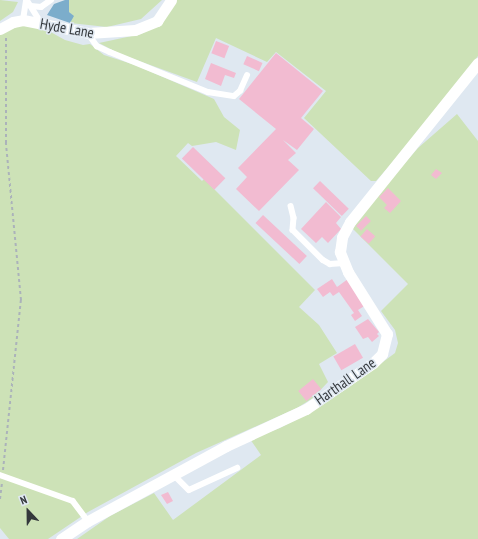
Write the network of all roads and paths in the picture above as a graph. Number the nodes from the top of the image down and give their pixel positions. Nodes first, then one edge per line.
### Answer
1 (26, 0) edge
2 (51, 0) edge
3 (171, 0) edge
4 (30, 6) junction
5 (22, 20) junction
6 (42, 23) junction
7 (2, 28) edge
8 (88, 33) junction
9 (478, 63) edge
10 (247, 75) dead end
11 (291, 206) dead end
12 (344, 263) junction
13 (237, 468) dead end
14 (174, 475) junction
15 (1, 476) edge
16 (0, 499) edge
17 (88, 521) junction
18 (61, 539) edge

1 - 4 lane
1 - 5 lane
2 - 4 lane
3 - 8 street, Hyde Lane
4 - 6 lane
5 - 6 street, Hyde Lane
5 - 7 street, Hyde Lane
6 - 8 street, Hyde Lane
7 - 15 path
8 - 10 lane
9 - 12 street, Harthall Lane
11 - 12 lane
12 - 14 street, Harthall Lane
13 - 14 lane
14 - 17 street, Harthall Lane
15 - 16 path
15 - 17 lane
17 - 18 street, Harthall Lane

